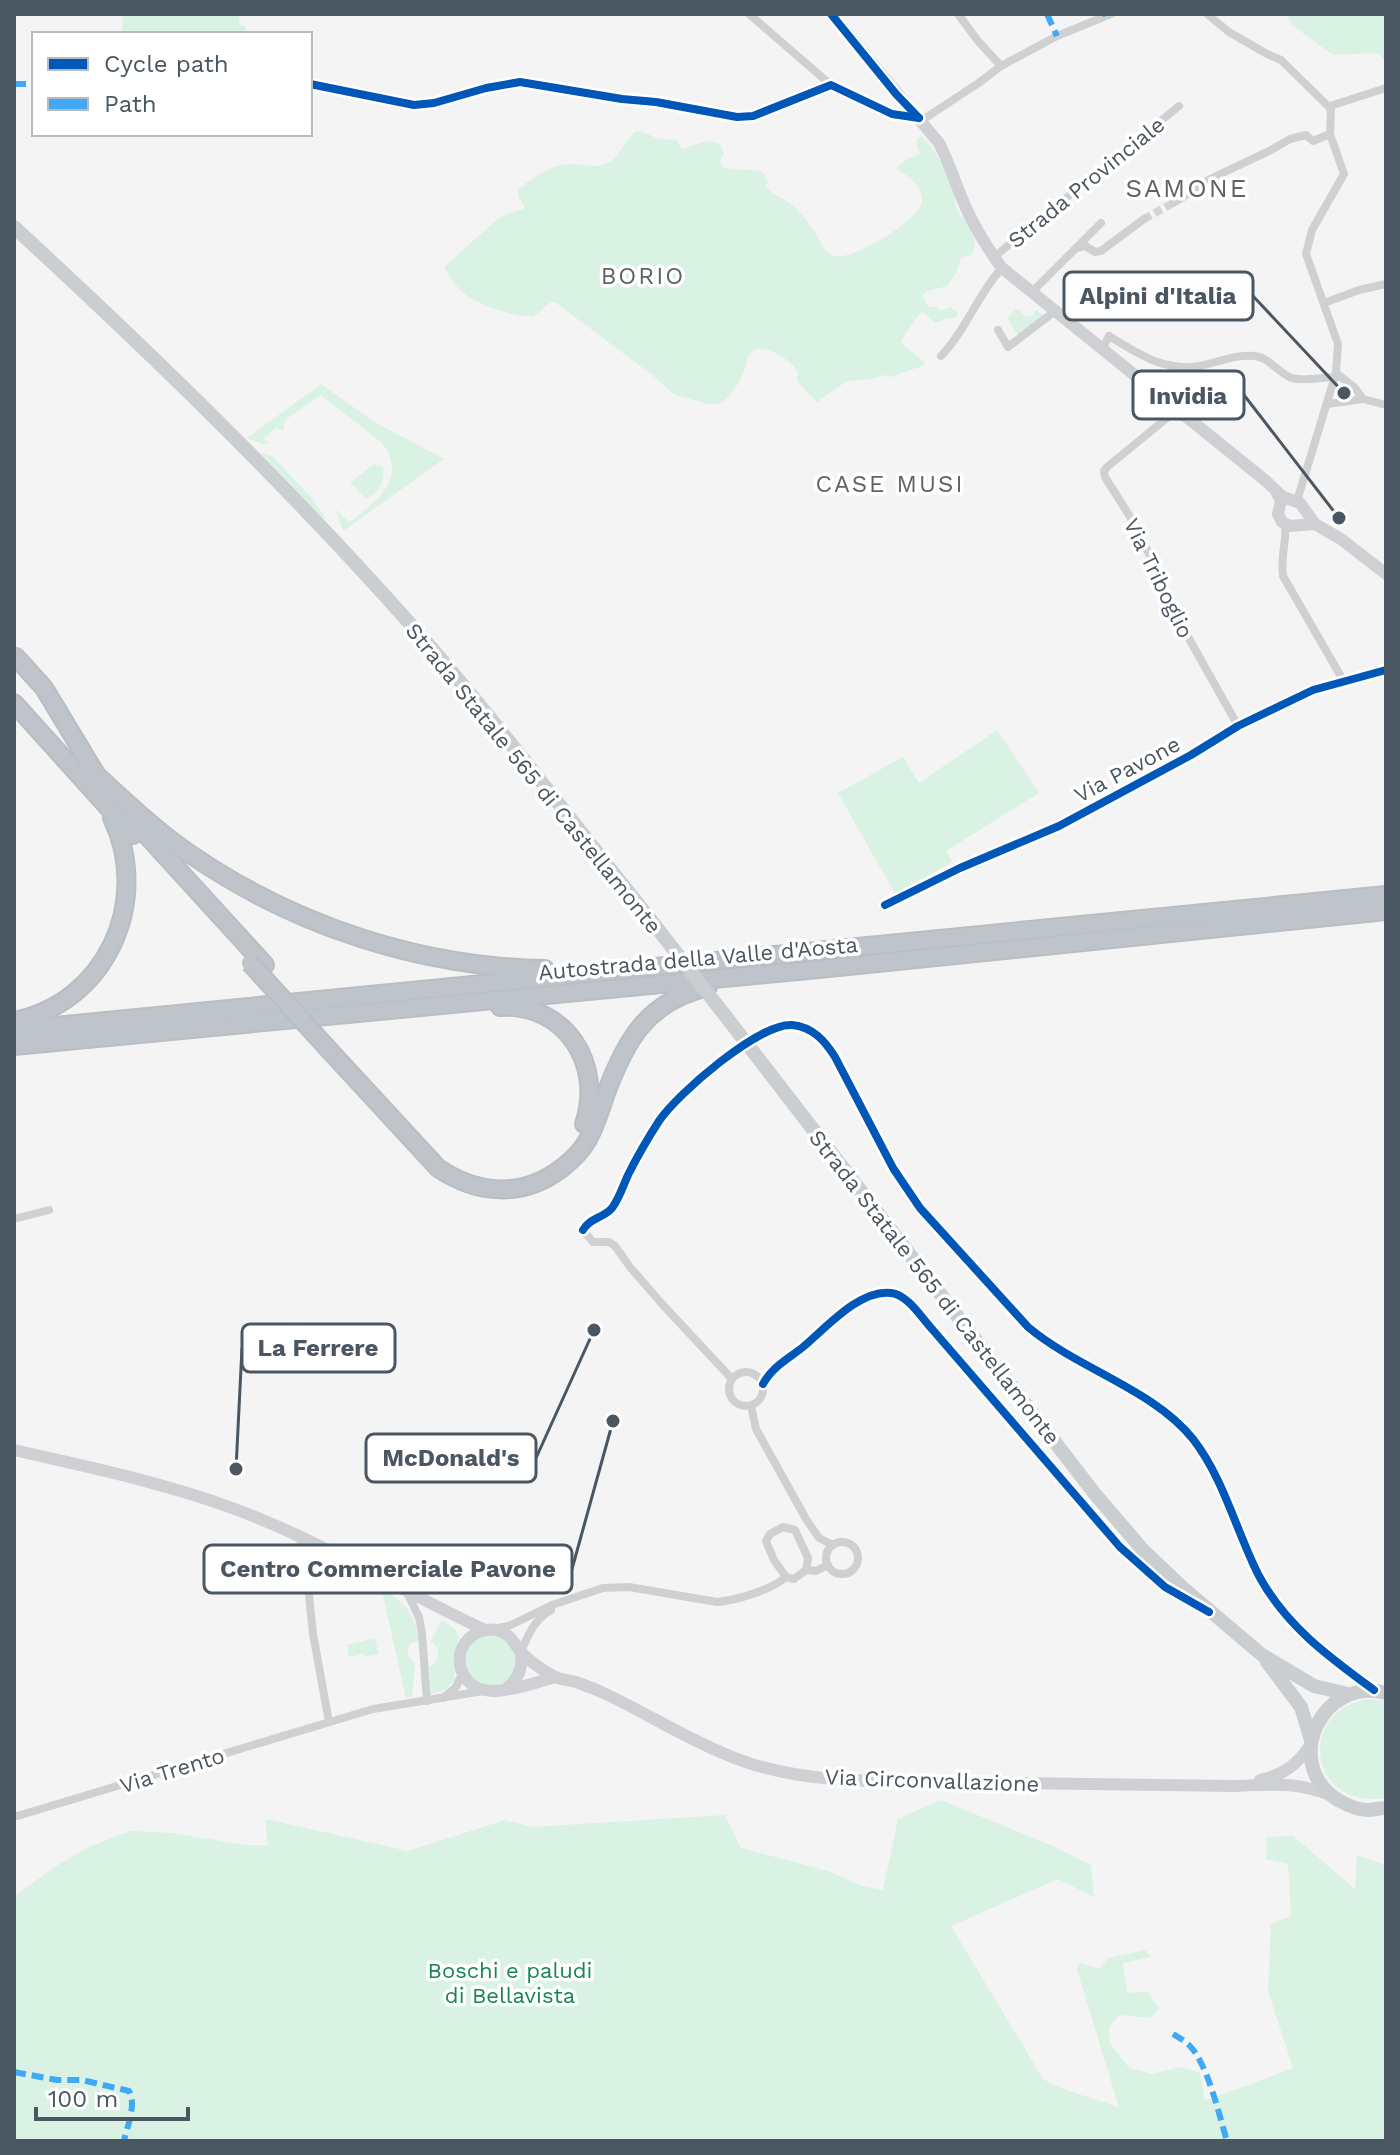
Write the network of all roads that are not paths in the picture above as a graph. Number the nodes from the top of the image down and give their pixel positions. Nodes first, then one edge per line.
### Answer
1 (749, 14) edge
2 (831, 14) edge
3 (958, 14) edge
4 (1111, 14) edge
5 (1207, 14) edge
6 (1001, 66) junction
7 (831, 85) junction
8 (1386, 88) edge
9 (573, 92) dead end
10 (1179, 106) dead end
11 (1330, 106) junction
12 (920, 119) junction
13 (1330, 134) junction
14 (1208, 180) dead end
15 (1196, 189) dead end
16 (1173, 203) tunnel mouth
17 (1144, 219) tunnel mouth
18 (1101, 223) dead end
19 (14, 227) edge
20 (1075, 249) junction
21 (994, 257) junction
22 (1002, 268) junction
23 (1386, 284) edge
24 (1032, 292) junction
25 (1324, 303) junction
26 (1055, 311) junction
27 (998, 330) dead end
28 (1102, 349) junction
29 (941, 356) dead end
30 (1335, 375) junction
31 (1363, 399) junction
32 (1328, 404) junction
33 (1386, 405) edge
34 (1178, 409) junction
35 (1293, 504) junction
36 (1315, 524) junction
37 (1291, 528) junction
38 (1386, 574) edge
39 (16, 657) dead end
40 (1386, 670) edge
41 (1343, 680) junction
42 (14, 703) edge
43 (1238, 726) junction
44 (94, 773) junction
45 (105, 806) junction
46 (1386, 895) edge
47 (885, 905) dead end
48 (1386, 911) edge
49 (258, 964) junction
50 (642, 969) junction
51 (819, 969) junction
52 (398, 1010) junction
53 (14, 1021) edge
54 (14, 1030) edge
55 (756, 1038) tunnel mouth
56 (14, 1046) edge
57 (337, 1051) junction
58 (728, 1057) tunnel mouth
59 (49, 1210) dead end
60 (14, 1219) edge
61 (732, 1379) junction
62 (763, 1384) junction
63 (751, 1406) junction
64 (14, 1450) edge
65 (299, 1537) junction
66 (833, 1545) junction
67 (828, 1565) junction
68 (806, 1570) junction
69 (786, 1577) junction
70 (405, 1590) junction
71 (565, 1602) junction
72 (443, 1610) junction
73 (1209, 1612) junction
74 (490, 1630) junction
75 (464, 1644) junction
76 (521, 1652) junction
77 (1262, 1655) junction
78 (462, 1674) junction
79 (556, 1677) junction
80 (483, 1691) junction
81 (500, 1691) junction
82 (1380, 1691) edge
83 (1348, 1694) junction
84 (443, 1698) junction
85 (427, 1701) junction
86 (329, 1722) junction
87 (1311, 1742) junction
88 (1233, 1786) junction
89 (1330, 1795) junction
90 (1386, 1808) edge
91 (14, 1817) edge

1 - 7 street
2 - 12 main road
3 - 6 street
4 - 6 street
5 - 11 street
6 - 12 street
7 - 9 street
7 - 12 street
8 - 11 street
10 - 21 street, Strada Provinciale
11 - 13 street
12 - 21 main road
13 - 14 street
13 - 25 street
15 - 16 street
17 - 20 street
18 - 20 street, Strada Provinciale
19 - 73 main road, Strada Statale 565 di Castellamonte, bridge
20 - 24 street, Strada Provinciale
21 - 22 main road
22 - 24 main road
22 - 29 street
23 - 25 street
24 - 26 main road
25 - 30 street
26 - 27 street
26 - 28 main road
28 - 30 street
28 - 34 main road
30 - 31 street
30 - 32 street
31 - 32 street
31 - 33 street
32 - 35 street
34 - 35 main road
34 - 43 street, Via Triboglio
35 - 36 main road
35 - 37 main road
35 - 37 main road
36 - 37 main road
36 - 38 main road
37 - 41 street
39 - 44 highway
40 - 41 street, Via Pavone
41 - 43 street, Via Pavone
42 - 45 highway
43 - 47 street, Via Pavone
44 - 49 highway
44 - 50 highway
45 - 49 highway
45 - 53 highway
46 - 50 highway, Autostrada della Valle d'Aosta
48 - 51 highway, Autostrada della Valle d'Aosta
49 - 57 highway, bridge
50 - 54 highway, Autostrada della Valle d'Aosta
51 - 52 highway, Autostrada della Valle d'Aosta
51 - 57 highway
52 - 56 highway, Autostrada della Valle d'Aosta
52 - 57 highway
55 - 82 street
58 - 61 street
59 - 60 street
61 - 62 street
61 - 63 street
62 - 63 street
62 - 73 street
63 - 66 street
64 - 65 main road, Via Circonvallazione
65 - 70 main road, Via Circonvallazione
65 - 86 street
66 - 67 street
66 - 67 street
67 - 68 street
68 - 69 street
68 - 69 street
69 - 71 street
70 - 72 main road, Via Circonvallazione
70 - 85 street
71 - 74 street
71 - 76 street
72 - 74 main road, Via Circonvallazione
72 - 75 main road, Via Circonvallazione
73 - 77 main road, Strada Statale 565 di Castellamonte
74 - 75 main road
74 - 76 main road, Via Circonvallazione
75 - 78 main road
76 - 79 main road, Via Circonvallazione
76 - 81 main road
77 - 83 main road, Strada Statale 565 di Castellamonte
77 - 87 main road, Strada Statale 565 di Castellamonte
78 - 80 main road
78 - 84 street
79 - 81 main road
79 - 88 main road, Via Circonvallazione
80 - 81 main road
80 - 84 street, Via Trento
82 - 83 main road
83 - 87 main road
84 - 85 street, Via Trento
85 - 86 street, Via Trento
86 - 91 street, Via Trento
87 - 88 main road
87 - 89 main road, Strada Statale 565 di Castellamonte
88 - 89 main road
89 - 90 main road

